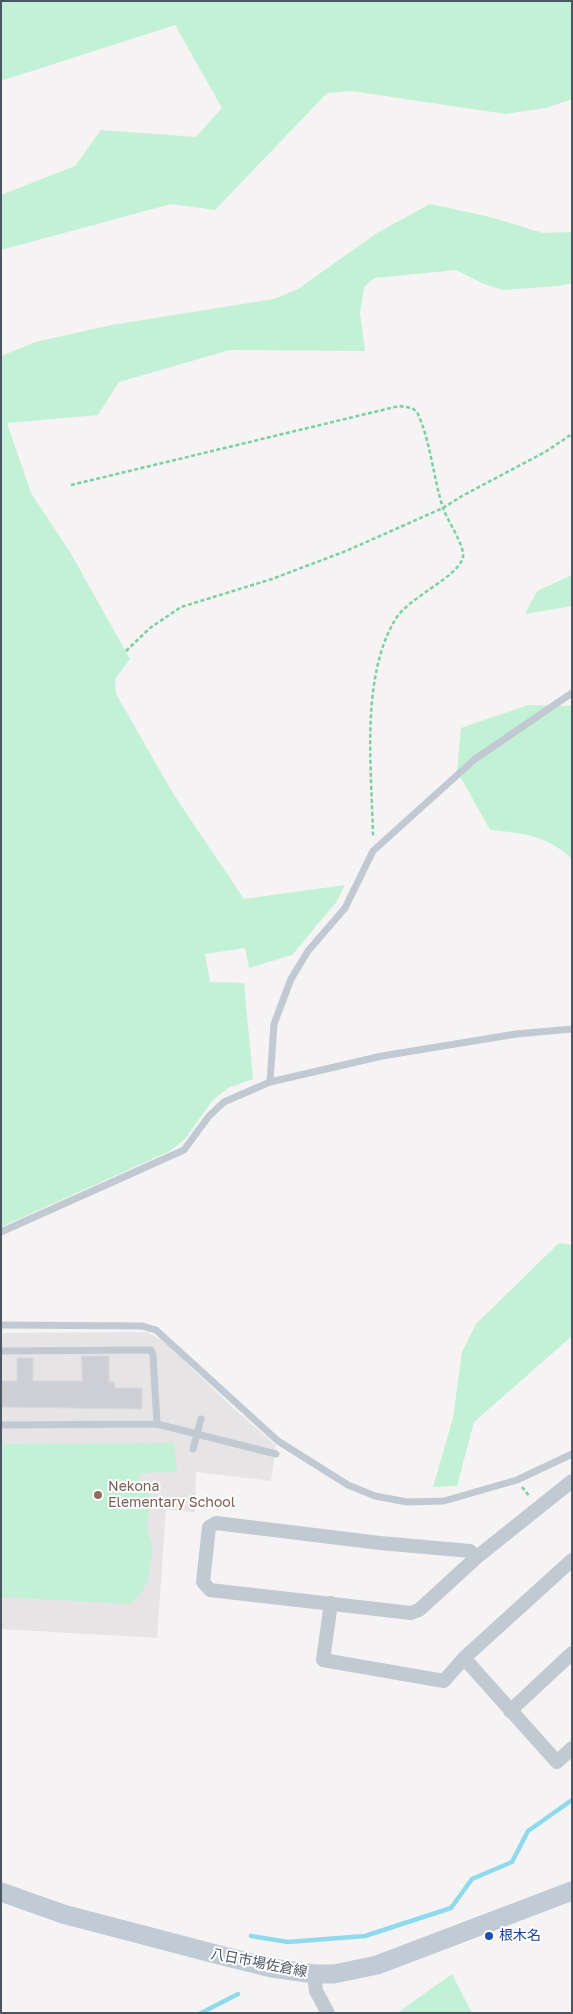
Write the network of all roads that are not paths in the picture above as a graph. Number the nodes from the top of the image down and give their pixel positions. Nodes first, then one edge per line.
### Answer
1 (572, 693) edge
2 (572, 1029) edge
3 (270, 1082) junction
4 (1, 1232) edge
5 (1, 1325) edge
6 (1, 1350) edge
7 (201, 1419) dead end
8 (157, 1424) junction
9 (1, 1425) edge
10 (197, 1434) junction
11 (193, 1448) dead end
12 (276, 1454) dead end
13 (572, 1454) edge
14 (572, 1481) edge
15 (477, 1557) junction
16 (572, 1560) edge
17 (331, 1603) junction
18 (572, 1653) edge
19 (464, 1658) junction
20 (510, 1711) junction
21 (572, 1748) edge
22 (572, 1891) edge
23 (1, 1892) edge
24 (314, 1974) junction
25 (328, 2013) edge

1 - 3 lane
2 - 3 lane
3 - 4 lane
5 - 13 lane
6 - 8 lane
7 - 10 lane
8 - 9 lane
8 - 10 lane
10 - 11 lane
10 - 12 lane
14 - 15 street
15 - 17 street
15 - 17 street
16 - 19 street
17 - 19 street
18 - 20 street
19 - 20 street
20 - 21 street
22 - 24 main road, 八日市場佐倉線
23 - 24 main road, 八日市場佐倉線
24 - 25 street

